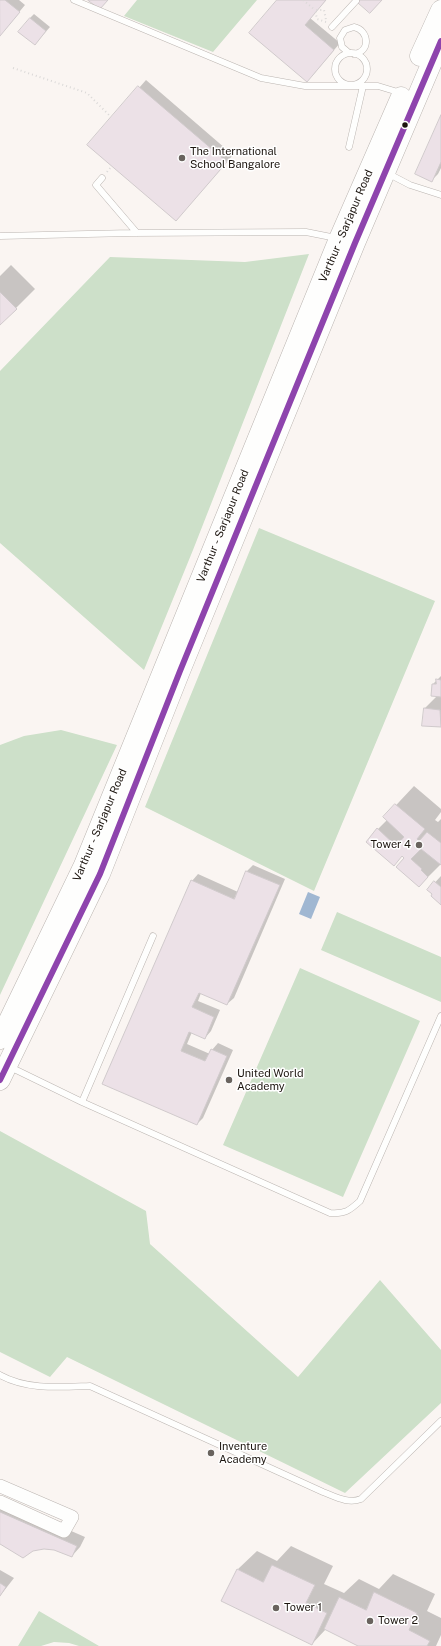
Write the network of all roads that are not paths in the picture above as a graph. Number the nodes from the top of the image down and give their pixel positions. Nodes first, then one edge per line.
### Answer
1 (74, 0) edge
2 (356, 1) edge
3 (441, 10) edge
4 (341, 36) junction
5 (441, 41) edge
6 (352, 53) junction
7 (353, 86) junction
8 (363, 86) junction
9 (409, 97) junction
10 (349, 147) dead end
11 (385, 172) junction
12 (102, 178) dead end
13 (441, 195) edge
14 (137, 232) junction
15 (0, 236) edge
16 (339, 239) junction
17 (153, 936) dead end
18 (441, 1016) edge
19 (0, 1039) edge
20 (4, 1073) edge
21 (82, 1102) junction
22 (0, 1374) edge
23 (441, 1421) edge
24 (0, 1486) edge
25 (0, 1502) edge

1 - 7 lane
2 - 4 lane
3 - 9 main road, Varthur - Sarjapur Road
4 - 6 lane
4 - 6 lane
5 - 9 main road, Varthur - Sarjapur Road
6 - 7 lane
6 - 7 lane
7 - 8 lane
8 - 9 lane
8 - 10 lane
9 - 11 main road, Varthur - Sarjapur Road
9 - 16 main road, Varthur - Sarjapur Road
11 - 13 lane
11 - 20 main road, Varthur - Sarjapur Road
12 - 14 lane
14 - 15 lane
14 - 16 lane
16 - 19 main road, Varthur - Sarjapur Road
17 - 21 lane
18 - 21 lane
20 - 21 lane
22 - 23 lane
24 - 25 street

